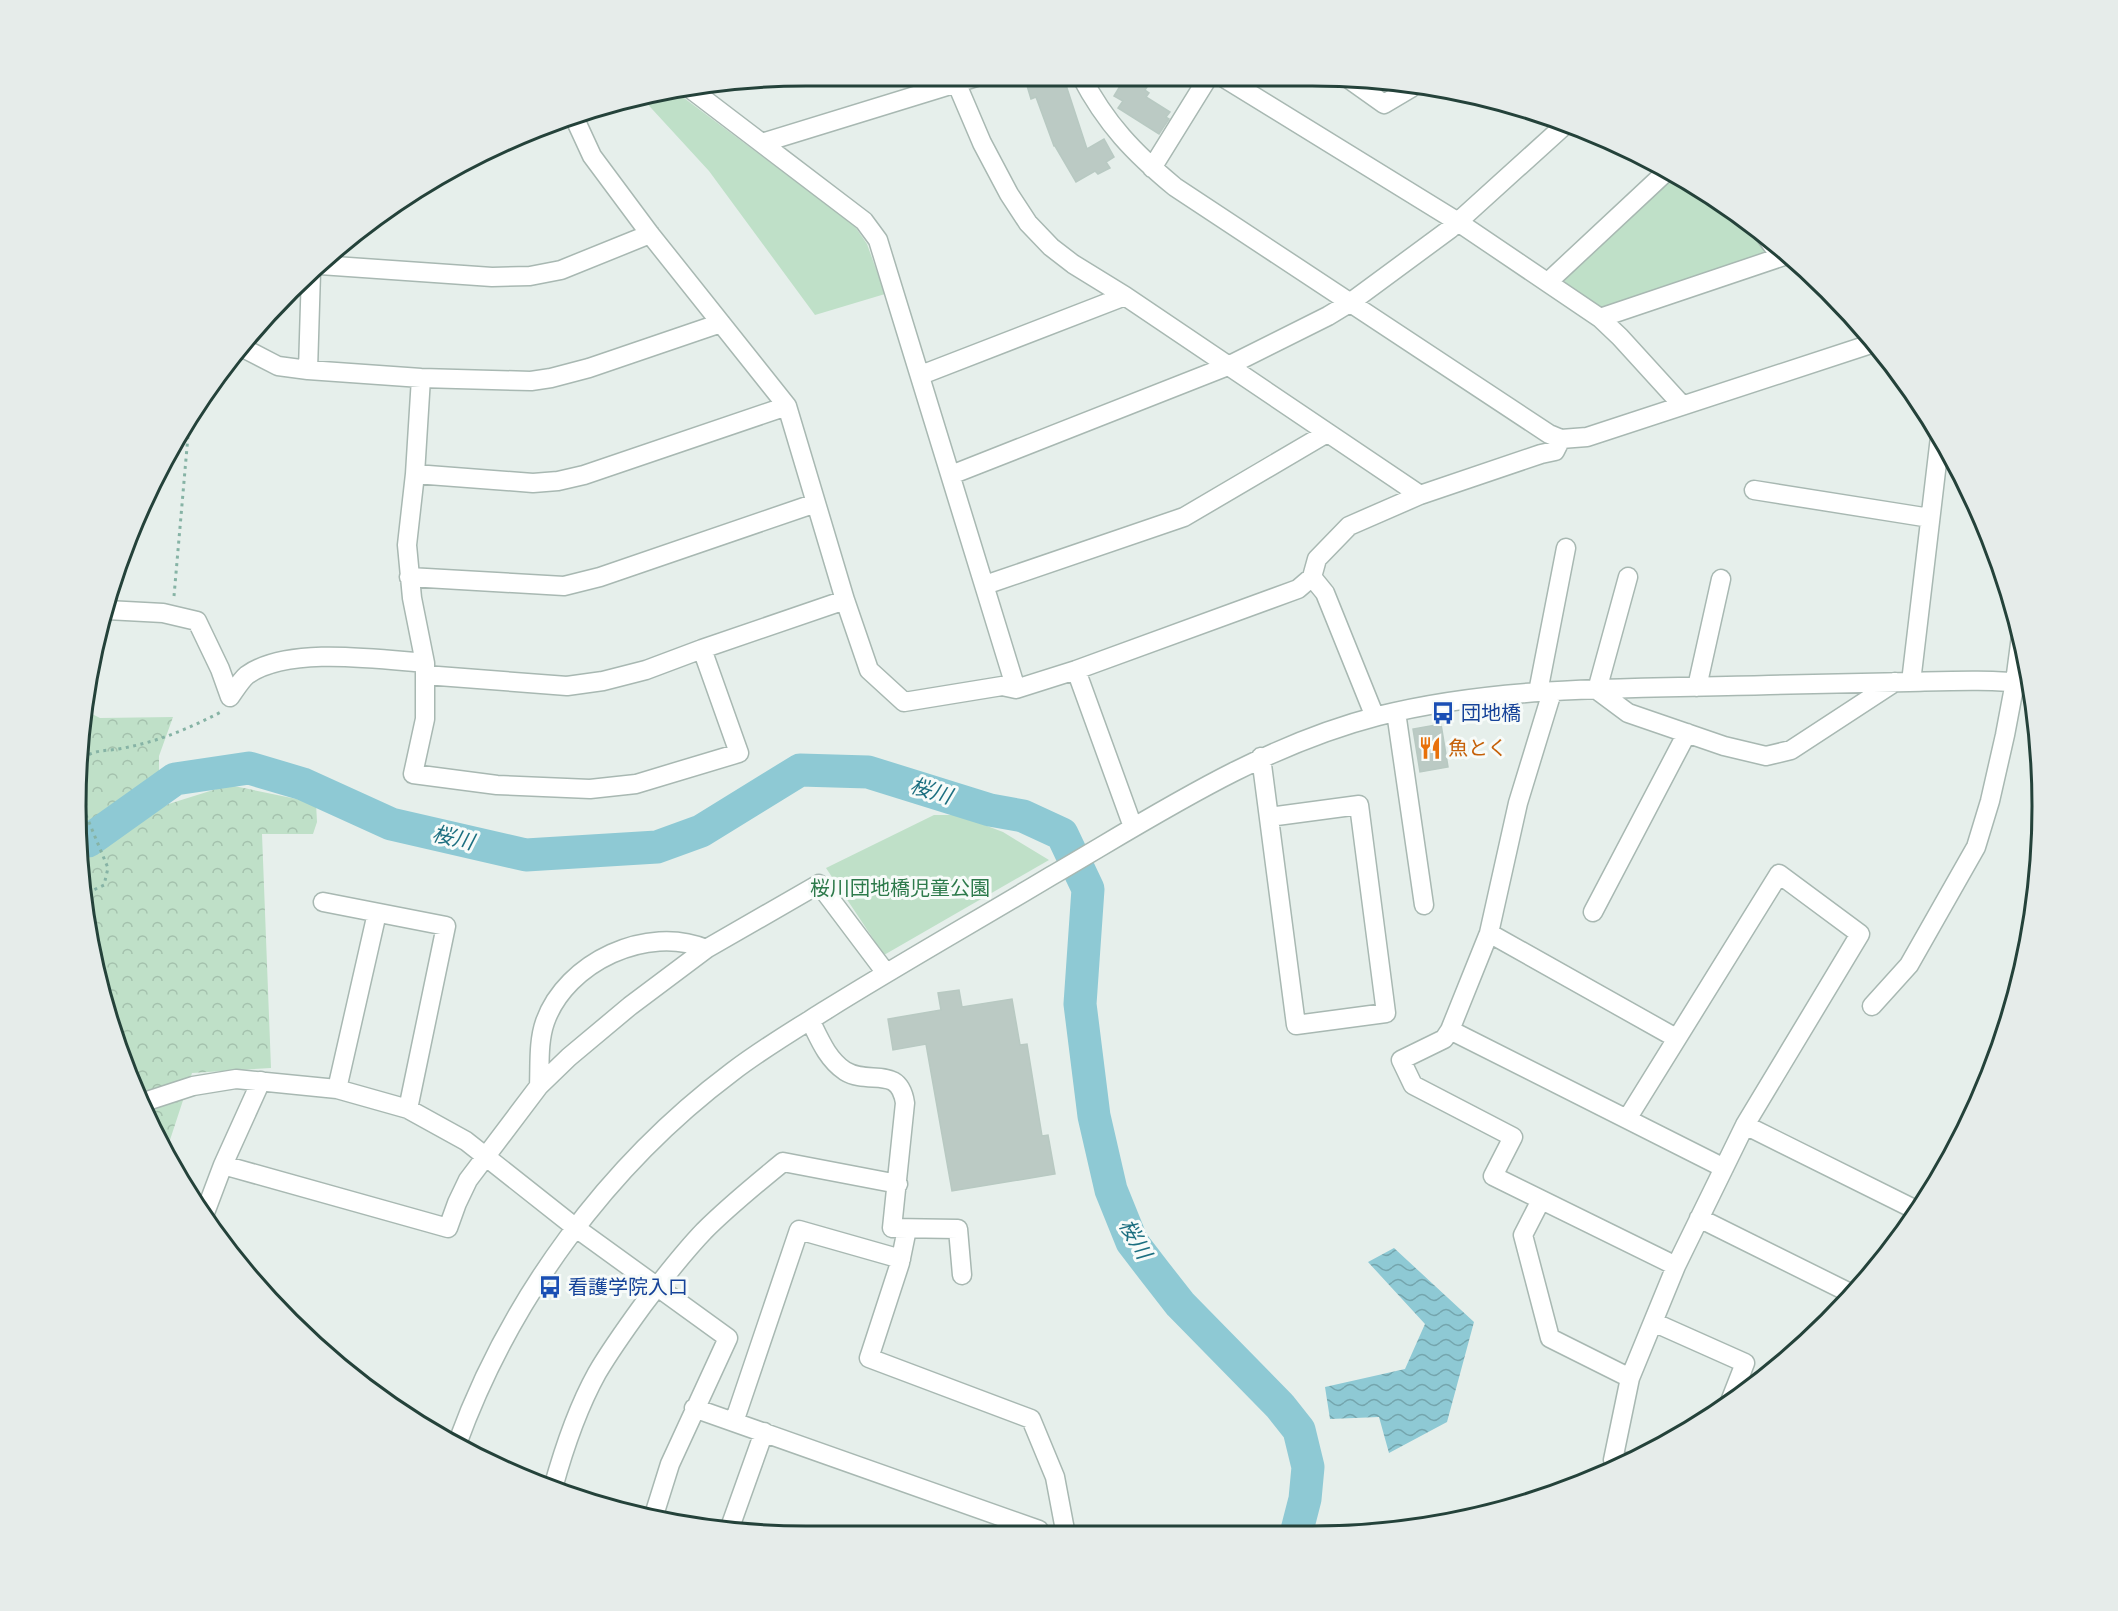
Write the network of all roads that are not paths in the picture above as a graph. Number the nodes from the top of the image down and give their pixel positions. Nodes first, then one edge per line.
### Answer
1 (933, 86) edge
2 (957, 86) edge
3 (1087, 86) edge
4 (1203, 86) edge
5 (1237, 86) edge
6 (1361, 87) edge
7 (1403, 92) edge
8 (697, 94) edge
9 (577, 123) edge
10 (1560, 130) edge
11 (762, 143) junction
12 (1152, 168) junction
13 (1662, 176) edge
14 (1458, 222) junction
15 (650, 234) junction
16 (1780, 258) edge
17 (329, 266) edge
18 (1548, 282) junction
19 (311, 283) edge
20 (1125, 296) junction
21 (1351, 302) junction
22 (1600, 318) junction
23 (721, 322) junction
24 (1867, 346) edge
25 (248, 350) edge
26 (1228, 366) junction
27 (308, 370) junction
28 (921, 375) junction
29 (421, 378) junction
30 (1682, 405) junction
31 (787, 406) junction
32 (1327, 433) junction
33 (1561, 438) junction
34 (1938, 450) edge
35 (416, 474) junction
36 (951, 475) junction
37 (1754, 490) dead end
38 (1420, 495) junction
39 (816, 503) junction
40 (1930, 518) junction
41 (1566, 548) dead end
42 (409, 577) junction
43 (1312, 577) junction
44 (1628, 577) dead end
45 (1721, 579) dead end
46 (984, 585) junction
47 (844, 600) junction
48 (113, 610) edge
49 (702, 649) junction
50 (425, 669) junction
51 (1076, 670) junction
52 (1903, 682) junction
53 (2022, 683) edge
54 (2022, 686) edge
55 (1697, 687) junction
56 (1016, 689) junction
57 (1598, 690) junction
58 (1545, 692) junction
59 (1396, 712) junction
60 (1375, 717) junction
61 (1687, 733) junction
62 (1261, 758) junction
63 (1269, 817) junction
64 (1133, 827) junction
65 (323, 902) dead end
66 (1424, 905) dead end
67 (1593, 912) dead end
68 (377, 913) junction
69 (1488, 933) junction
70 (706, 949) junction
71 (886, 973) junction
72 (1872, 1006) dead end
73 (810, 1020) junction
74 (1450, 1030) junction
75 (1677, 1038) junction
76 (261, 1081) junction
77 (539, 1086) junction
78 (337, 1089) junction
79 (149, 1100) edge
80 (408, 1109) junction
81 (1627, 1119) junction
82 (1745, 1125) junction
83 (485, 1156) junction
84 (223, 1165) junction
85 (1724, 1168) junction
86 (898, 1184) junction
87 (1541, 1200) junction
88 (207, 1206) edge
89 (1910, 1207) edge
90 (1699, 1218) junction
91 (576, 1228) junction
92 (907, 1229) junction
93 (901, 1258) junction
94 (1676, 1266) junction
95 (962, 1275) dead end
96 (657, 1287) junction
97 (1845, 1290) edge
98 (1653, 1322) junction
99 (1630, 1378) junction
100 (1736, 1388) edge
101 (694, 1408) junction
102 (734, 1422) junction
103 (764, 1432) junction
104 (458, 1436) edge
105 (1613, 1459) edge
106 (555, 1480) edge
107 (656, 1510) edge
108 (732, 1521) edge
109 (1028, 1526) edge
110 (1064, 1526) edge

1 - 11 street
2 - 20 street
3 - 12 street
4 - 12 street
5 - 14 street
6 - 7 street
8 - 11 street
9 - 15 street
10 - 14 street
11 - 28 street
12 - 21 street
13 - 18 street
14 - 18 street
14 - 21 street
15 - 17 street
15 - 23 street
16 - 22 street
18 - 22 street
19 - 27 street
20 - 26 street
20 - 28 street
21 - 26 street
21 - 33 street
22 - 30 street
23 - 29 street
23 - 31 street
24 - 30 street
25 - 27 street
26 - 32 street
26 - 36 street
27 - 29 street
28 - 36 street
29 - 35 street
30 - 33 street
31 - 35 street
31 - 39 street
32 - 38 street
32 - 46 street
33 - 38 street
34 - 40 street
35 - 42 street
36 - 46 street
37 - 40 street
38 - 43 street
39 - 42 street
39 - 47 street
40 - 52 street
41 - 58 street
42 - 50 street
43 - 51 street
43 - 60 street
44 - 57 street
45 - 55 street
46 - 56 street
47 - 49 street
47 - 56 street
48 - 50 street
49 - 50 street
49 - 50 street
51 - 56 street
51 - 64 street
52 - 53 street
52 - 55 street
52 - 61 street
54 - 72 street
55 - 57 street
57 - 58 street
57 - 61 street
58 - 59 street
58 - 69 street
59 - 60 street
59 - 66 street
60 - 62 street
61 - 67 street
62 - 63 street
62 - 64 street
63 - 63 street
64 - 71 street
65 - 68 street
68 - 78 street
68 - 80 street
69 - 74 street
69 - 75 street
70 - 71 street
70 - 77 street
70 - 77 street
71 - 73 street
73 - 86 street
73 - 91 street
74 - 81 street
74 - 87 street
75 - 81 street
75 - 82 street
76 - 78 street
76 - 79 street
76 - 84 street
77 - 83 street
78 - 80 street
80 - 83 street
81 - 85 street
82 - 85 street
82 - 89 street
83 - 84 street
83 - 91 street
84 - 88 street
85 - 90 street
86 - 92 street
86 - 96 street
87 - 94 street
87 - 99 street
90 - 94 street
90 - 97 street
91 - 96 street
91 - 104 street
92 - 93 street
92 - 95 street
93 - 102 street
93 - 110 street
94 - 98 street
96 - 101 street
96 - 106 street
98 - 99 street
98 - 100 street
99 - 105 street
101 - 102 street
101 - 107 street
102 - 103 street
103 - 108 street
103 - 109 street

